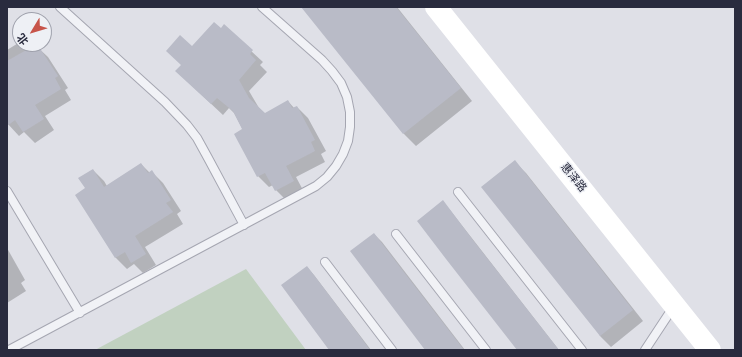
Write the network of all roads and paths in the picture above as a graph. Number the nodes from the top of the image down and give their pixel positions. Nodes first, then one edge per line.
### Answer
1 (60, 7) edge
2 (262, 7) edge
3 (436, 7) edge
4 (7, 191) edge
5 (458, 192) dead end
6 (244, 225) junction
7 (396, 234) dead end
8 (326, 262) dead end
9 (674, 305) junction
10 (80, 312) junction
11 (10, 350) edge
12 (392, 350) edge
13 (486, 350) edge
14 (582, 350) edge
15 (645, 350) edge
16 (710, 350) edge

1 - 6 lane
2 - 6 lane
3 - 9 street, 惠泽路
4 - 10 lane
5 - 14 lane
6 - 10 lane
7 - 13 lane
8 - 12 lane
9 - 15 lane
9 - 16 street, 惠泽路
10 - 11 lane

